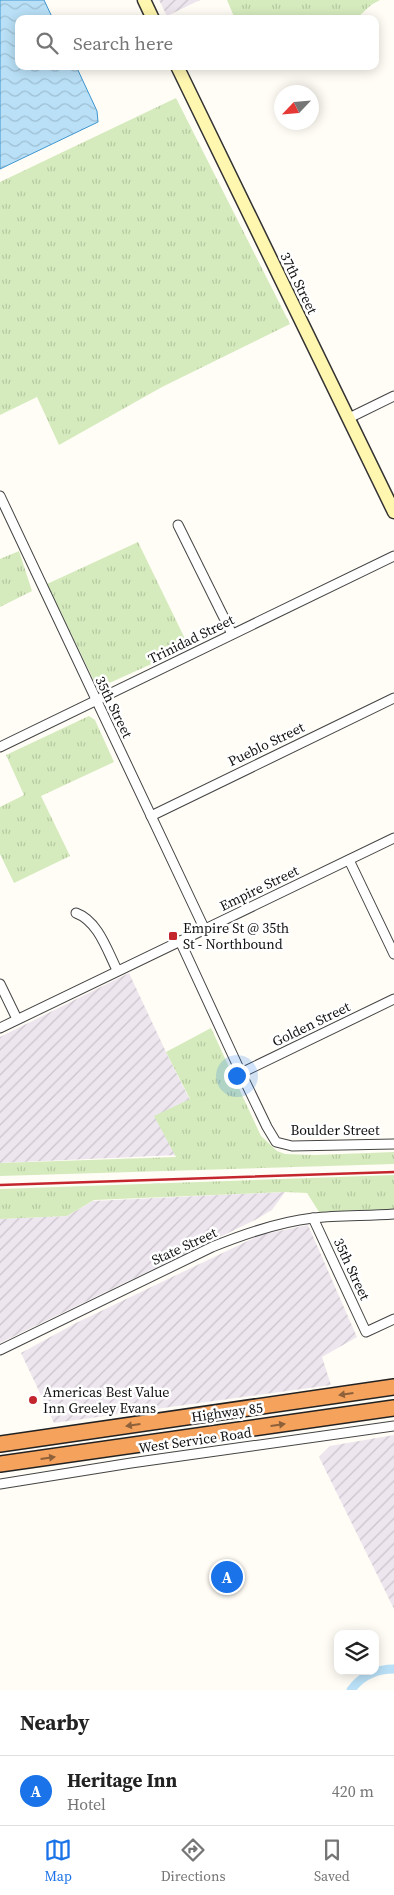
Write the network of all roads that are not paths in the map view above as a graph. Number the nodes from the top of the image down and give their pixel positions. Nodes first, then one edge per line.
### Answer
1 (144, 0) edge
2 (152, 15) edge
3 (179, 70) edge
4 (394, 396) edge
5 (349, 418) junction
6 (390, 495) edge
7 (0, 496) edge
8 (394, 512) edge
9 (178, 525) dead end
10 (394, 556) edge
11 (232, 634) junction
12 (394, 698) edge
13 (96, 701) junction
14 (0, 747) edge
15 (151, 816) junction
16 (394, 838) edge
17 (349, 860) junction
18 (76, 913) dead end
19 (205, 930) junction
20 (180, 941) junction
21 (394, 954) edge
22 (117, 970) junction
23 (0, 984) edge
24 (394, 999) edge
25 (17, 1020) junction
26 (0, 1028) edge
27 (241, 1073) junction
28 (394, 1144) edge
29 (394, 1214) edge
30 (313, 1218) junction
31 (394, 1319) edge
32 (0, 1350) edge
33 (394, 1387) edge
34 (394, 1408) edge
35 (394, 1426) edge
36 (0, 1444) edge
37 (0, 1464) edge
38 (0, 1484) edge

1 - 2 main road
3 - 5 main road, 37th Street
4 - 5 street
5 - 6 main road, 37th Street
6 - 8 main road, 37th Street
7 - 13 street, 35th Street
9 - 11 street
10 - 11 street, Trinidad Street
11 - 13 street, Trinidad Street
12 - 15 street, Pueblo Street
13 - 14 street, Trinidad Street
13 - 15 street, 35th Street
15 - 19 street, 35th Street
16 - 17 street, Empire Street
17 - 19 street, Empire Street
17 - 21 street
18 - 22 street
19 - 20 street, Empire Street
20 - 22 street, Empire Street
20 - 27 street
22 - 25 street, Empire Street
23 - 25 street
24 - 27 street, Golden Street
25 - 26 street, Empire Street
27 - 28 street, Boulder Street
29 - 30 street, State Street
30 - 31 street, 35th Street
30 - 32 street, State Street
33 -> 36 highway, Highway 85
37 -> 34 highway, Highway 85
35 - 38 street, West Service Road

